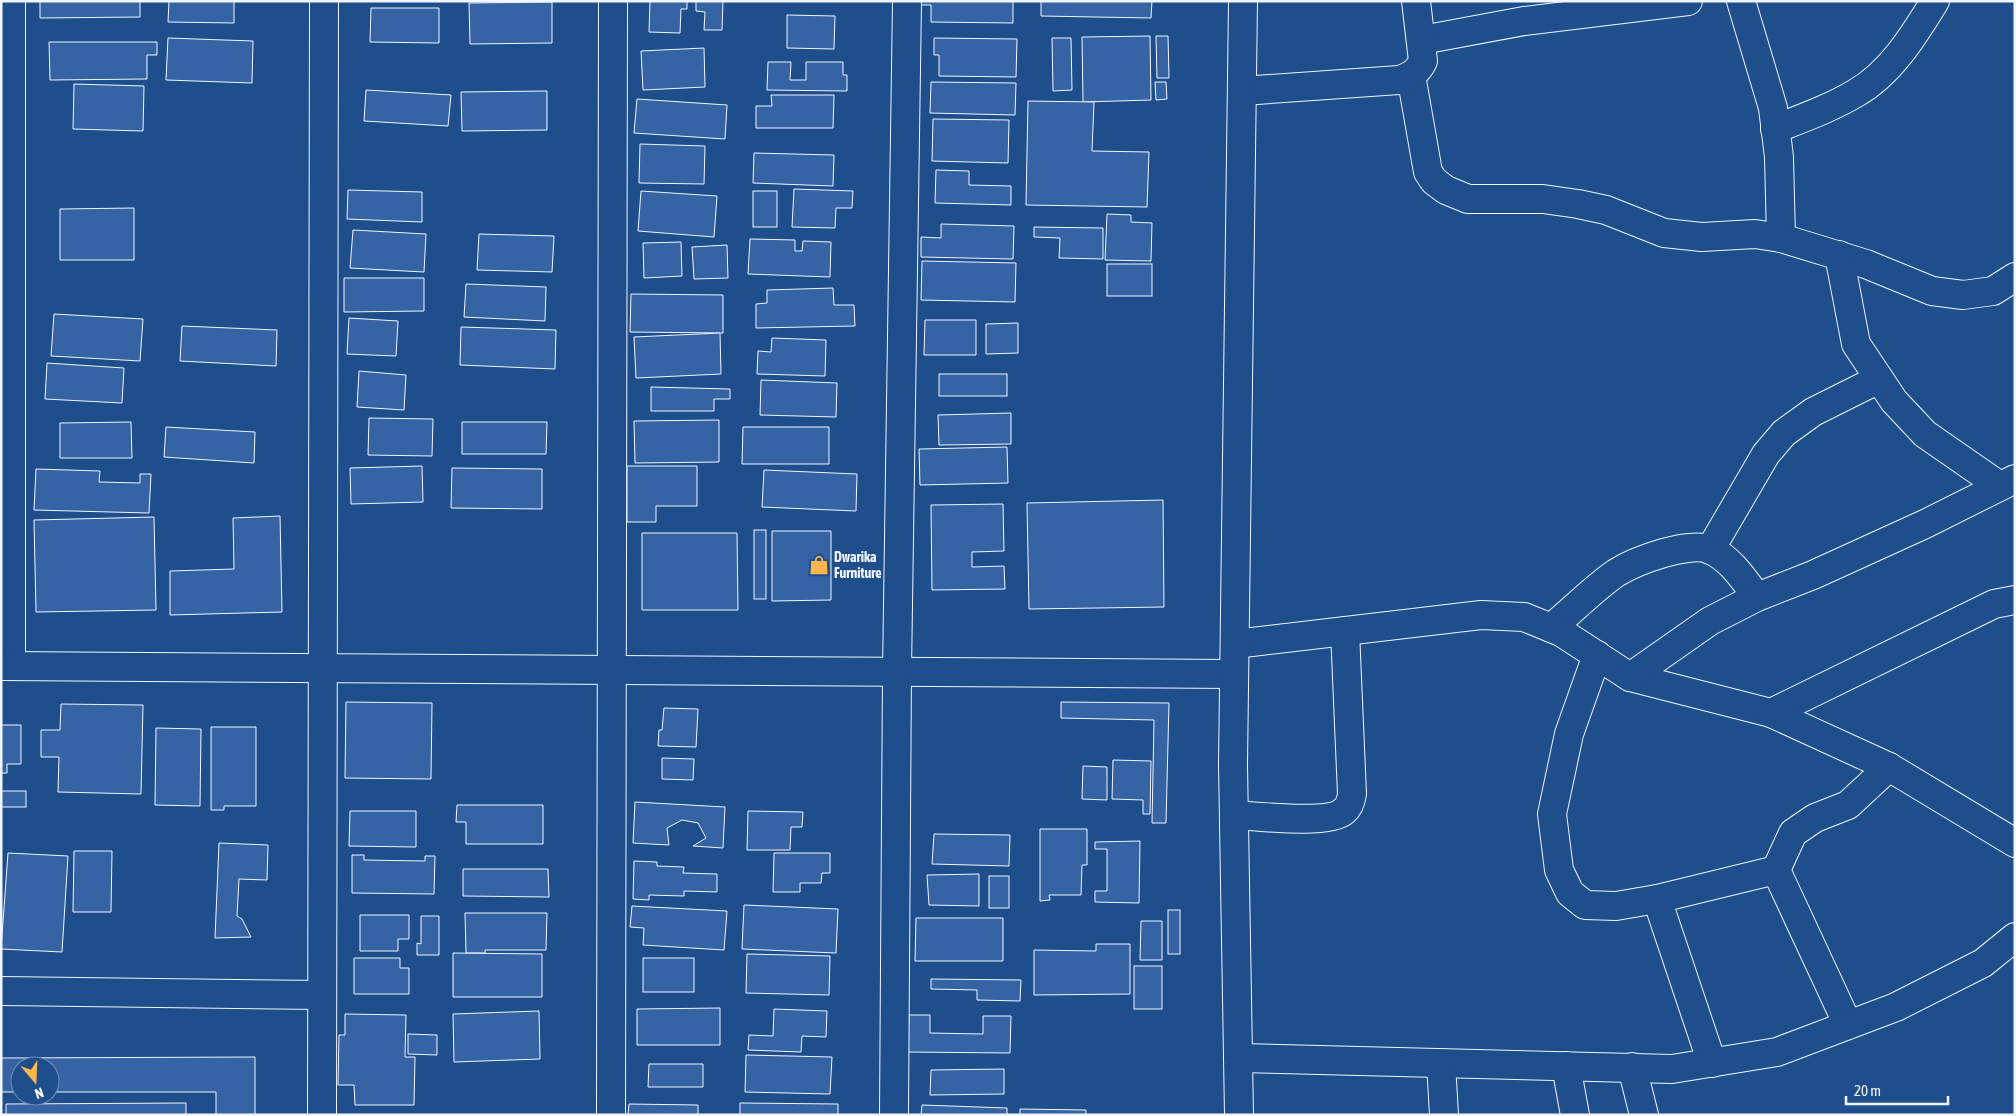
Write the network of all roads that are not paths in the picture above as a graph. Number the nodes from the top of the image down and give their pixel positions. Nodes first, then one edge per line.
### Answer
1 (11, 1) edge
2 (324, 1) edge
3 (613, 1) edge
4 (907, 1) edge
5 (1243, 1) edge
6 (1416, 1) edge
7 (1688, 1) edge
8 (1741, 1) edge
9 (1935, 1) edge
10 (1422, 40) junction
11 (1411, 76) junction
12 (1242, 91) junction
13 (1775, 129) junction
14 (1781, 238) junction
15 (1839, 255) junction
16 (2015, 277) edge
17 (1879, 379) junction
18 (2007, 483) edge
19 (1710, 550) junction
20 (1756, 597) junction
21 (2015, 600) edge
22 (1551, 628) junction
23 (1345, 631) junction
24 (1235, 644) junction
25 (1596, 655) junction
26 (6, 666) edge
27 (323, 668) junction
28 (612, 670) junction
29 (897, 672) junction
30 (1234, 674) junction
31 (1630, 676) junction
32 (1771, 713) junction
33 (1889, 768) junction
34 (1234, 815) junction
35 (2011, 835) edge
36 (1776, 870) junction
37 (1657, 899) junction
38 (2015, 937) edge
39 (1, 991) edge
40 (322, 995) junction
41 (1848, 1025) junction
42 (1238, 1058) junction
43 (1441, 1063) junction
44 (1712, 1063) junction
45 (1566, 1066) junction
46 (1632, 1067) junction
47 (322, 1115) edge
48 (612, 1115) edge
49 (894, 1115) edge
50 (1239, 1115) edge
51 (1444, 1115) edge
52 (1575, 1115) edge
53 (1644, 1115) edge

1 - 26 street
2 - 27 street
3 - 28 street
4 - 29 street
5 - 12 street
6 - 10 street
7 - 10 street
8 - 13 street
9 - 13 street
10 - 11 street
11 - 12 street
11 - 14 street
12 - 24 street
13 - 14 street
14 - 15 street
15 - 16 street
15 - 17 street
17 - 18 street
17 - 19 street
18 - 20 street
19 - 20 street
19 - 22 street
20 - 31 street
21 - 32 street
22 - 23 street
22 - 25 street
23 - 24 street
23 - 34 street
24 - 30 street
25 - 31 street
25 - 37 street
26 - 27 street
27 - 28 street
27 - 40 street
28 - 29 street
28 - 48 street
29 - 30 street
29 - 49 street
30 - 34 street
31 - 32 street
32 - 33 street
33 - 35 street
33 - 36 street
34 - 42 street
36 - 37 street
36 - 41 street
37 - 44 street
38 - 41 street
39 - 40 street
40 - 47 street
41 - 44 street
42 - 43 street
42 - 50 street
43 - 45 street
43 - 51 street
44 - 46 street
45 - 46 street
45 - 52 street
46 - 53 street

